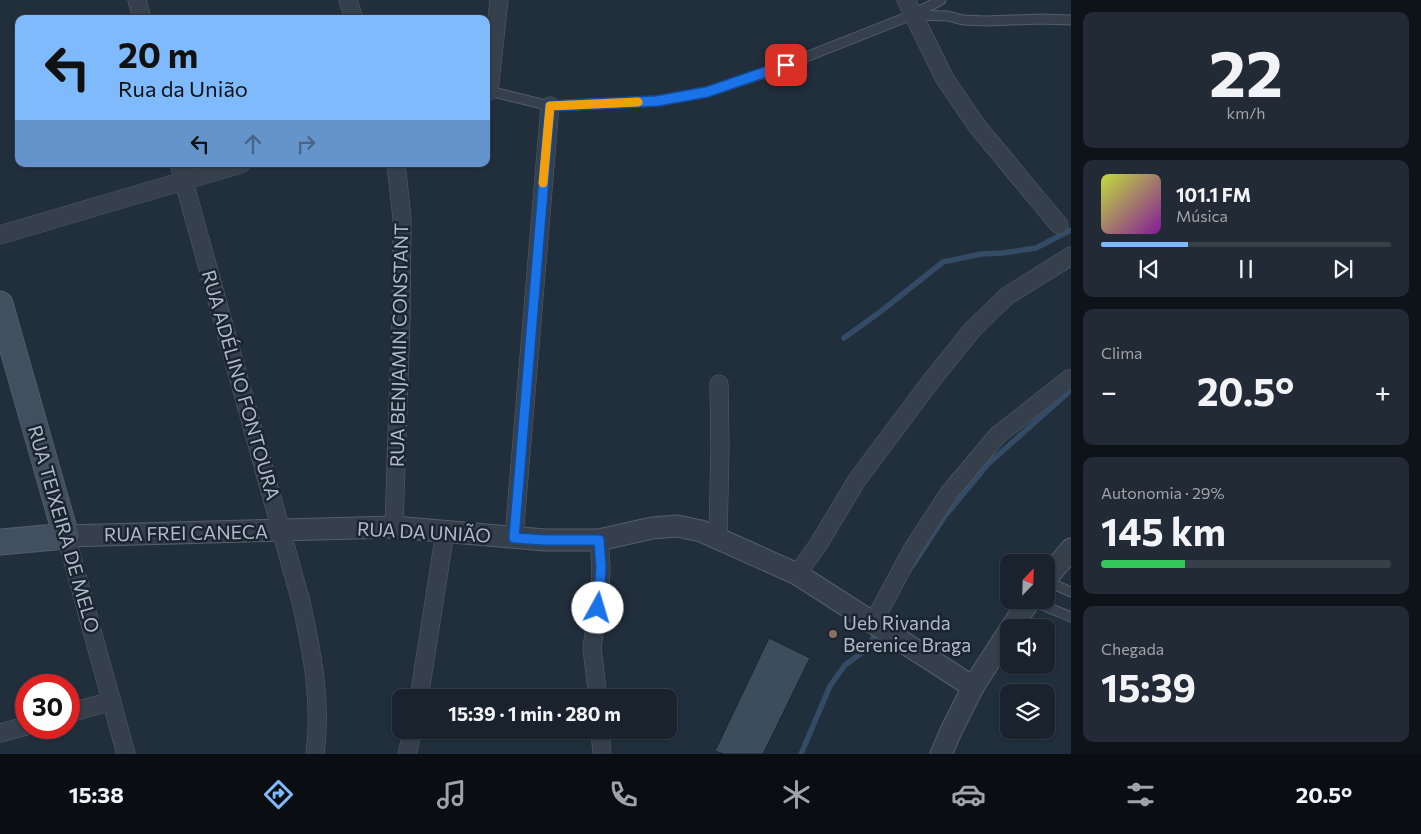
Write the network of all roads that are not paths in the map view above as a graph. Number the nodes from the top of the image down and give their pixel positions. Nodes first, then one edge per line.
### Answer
1 (137, 0) edge
2 (348, 0) edge
3 (499, 0) edge
4 (941, 0) edge
5 (909, 7) edge
6 (141, 15) edge
7 (353, 15) edge
8 (1071, 20) edge
9 (490, 75) edge
10 (490, 92) edge
11 (550, 106) junction
12 (218, 167) edge
13 (396, 167) edge
14 (181, 172) edge
15 (1059, 225) dead end
16 (0, 235) edge
17 (1071, 256) edge
18 (0, 304) edge
19 (1069, 379) dead end
20 (718, 384) dead end
21 (394, 527) junction
22 (282, 530) junction
23 (445, 532) junction
24 (66, 536) junction
25 (514, 538) junction
26 (718, 538) junction
27 (599, 540) junction
28 (0, 542) edge
29 (1071, 549) edge
30 (1055, 569) edge
31 (797, 574) junction
32 (1055, 584) edge
33 (1071, 592) edge
34 (1052, 609) edge
35 (1071, 617) edge
36 (879, 627) junction
37 (1000, 645) edge
38 (973, 687) junction
39 (420, 689) edge
40 (597, 689) edge
41 (112, 701) junction
42 (80, 710) edge
43 (15, 729) edge
44 (0, 733) edge
45 (411, 739) edge
46 (601, 739) edge
47 (126, 754) edge
48 (315, 754) edge
49 (407, 754) edge
50 (602, 754) edge
51 (941, 754) edge

1 - 6 street
2 - 7 street
3 - 9 street
4 - 5 lane
5 - 8 lane
5 - 11 lane
5 - 15 street
10 - 11 lane
11 - 25 street
12 - 14 street
13 - 21 street, RUA BENJAMIN CONSTANT
14 - 16 street
14 - 22 street, RUA ADÉLINO FONTOURA
17 - 31 street
18 - 24 main road, RUA TEIXEIRA DE MELO
19 - 36 street
20 - 26 street
21 - 22 street, RUA DA UNIÃO
21 - 23 street, RUA DA UNIÃO
22 - 24 street, RUA FREI CANECA
22 - 48 street, RUA ADÉLINO FONTOURA
23 - 25 street, RUA DA UNIÃO
23 - 39 street
24 - 28 main road, RUA FREI CANECA
24 - 41 street, RUA TEIXEIRA DE MELO
25 - 27 street, RUA DA UNIÃO
26 - 27 street, RUA DA UNIÃO
26 - 31 street, RUA DA UNIÃO
27 - 40 street
29 - 30 street
31 - 36 street, RUA DA UNIÃO
32 - 33 lane
34 - 35 lane
36 - 38 street, RUA DA UNIÃO
37 - 38 street
38 - 51 street
41 - 42 street
41 - 47 street, RUA TEIXEIRA DE MELO
43 - 44 street
45 - 49 street
46 - 50 street

